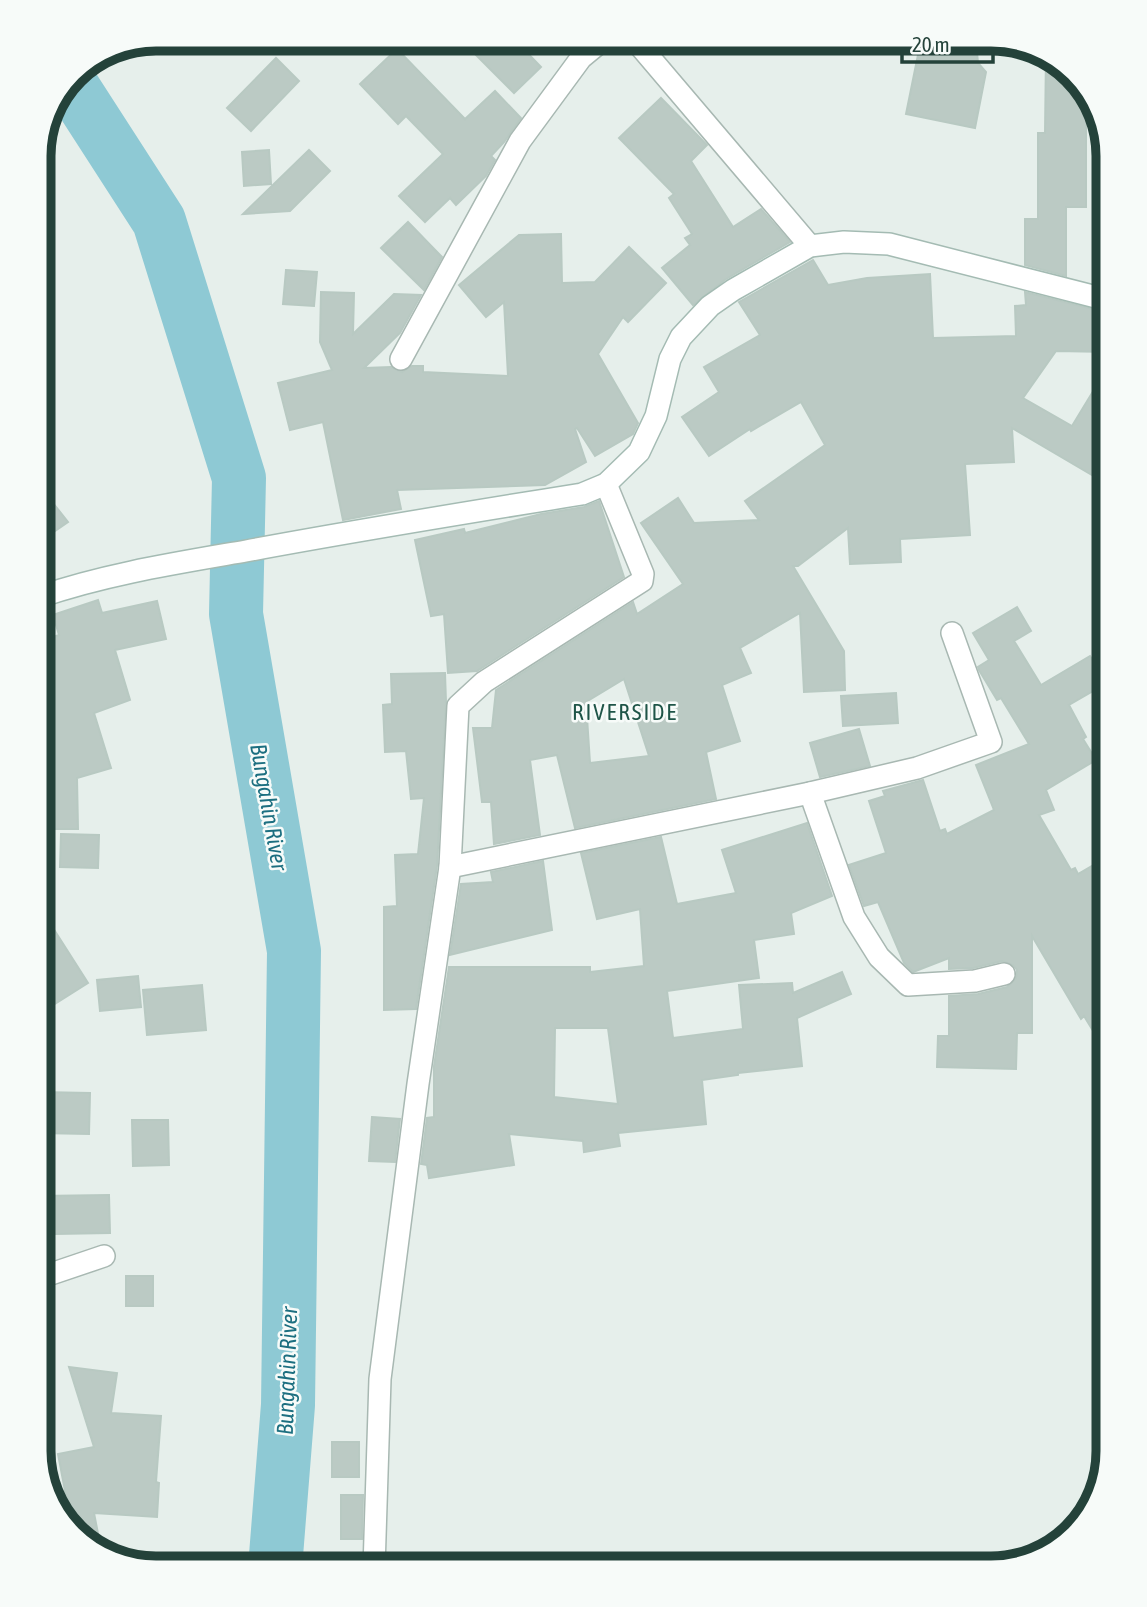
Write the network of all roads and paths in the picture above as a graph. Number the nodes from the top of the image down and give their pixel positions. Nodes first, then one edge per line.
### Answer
1 (590, 51) edge
2 (644, 51) edge
3 (810, 246) junction
4 (1096, 297) edge
5 (401, 359) dead end
6 (606, 484) junction
7 (51, 593) edge
8 (952, 633) dead end
9 (810, 793) junction
10 (450, 867) junction
11 (1004, 974) dead end
12 (104, 1256) dead end
13 (51, 1274) edge
14 (374, 1556) edge

1 - 5 street
2 - 3 street
3 - 4 street
3 - 6 street
6 - 7 street
6 - 10 street
8 - 9 street
9 - 10 street
9 - 11 street
10 - 14 street
12 - 13 street

